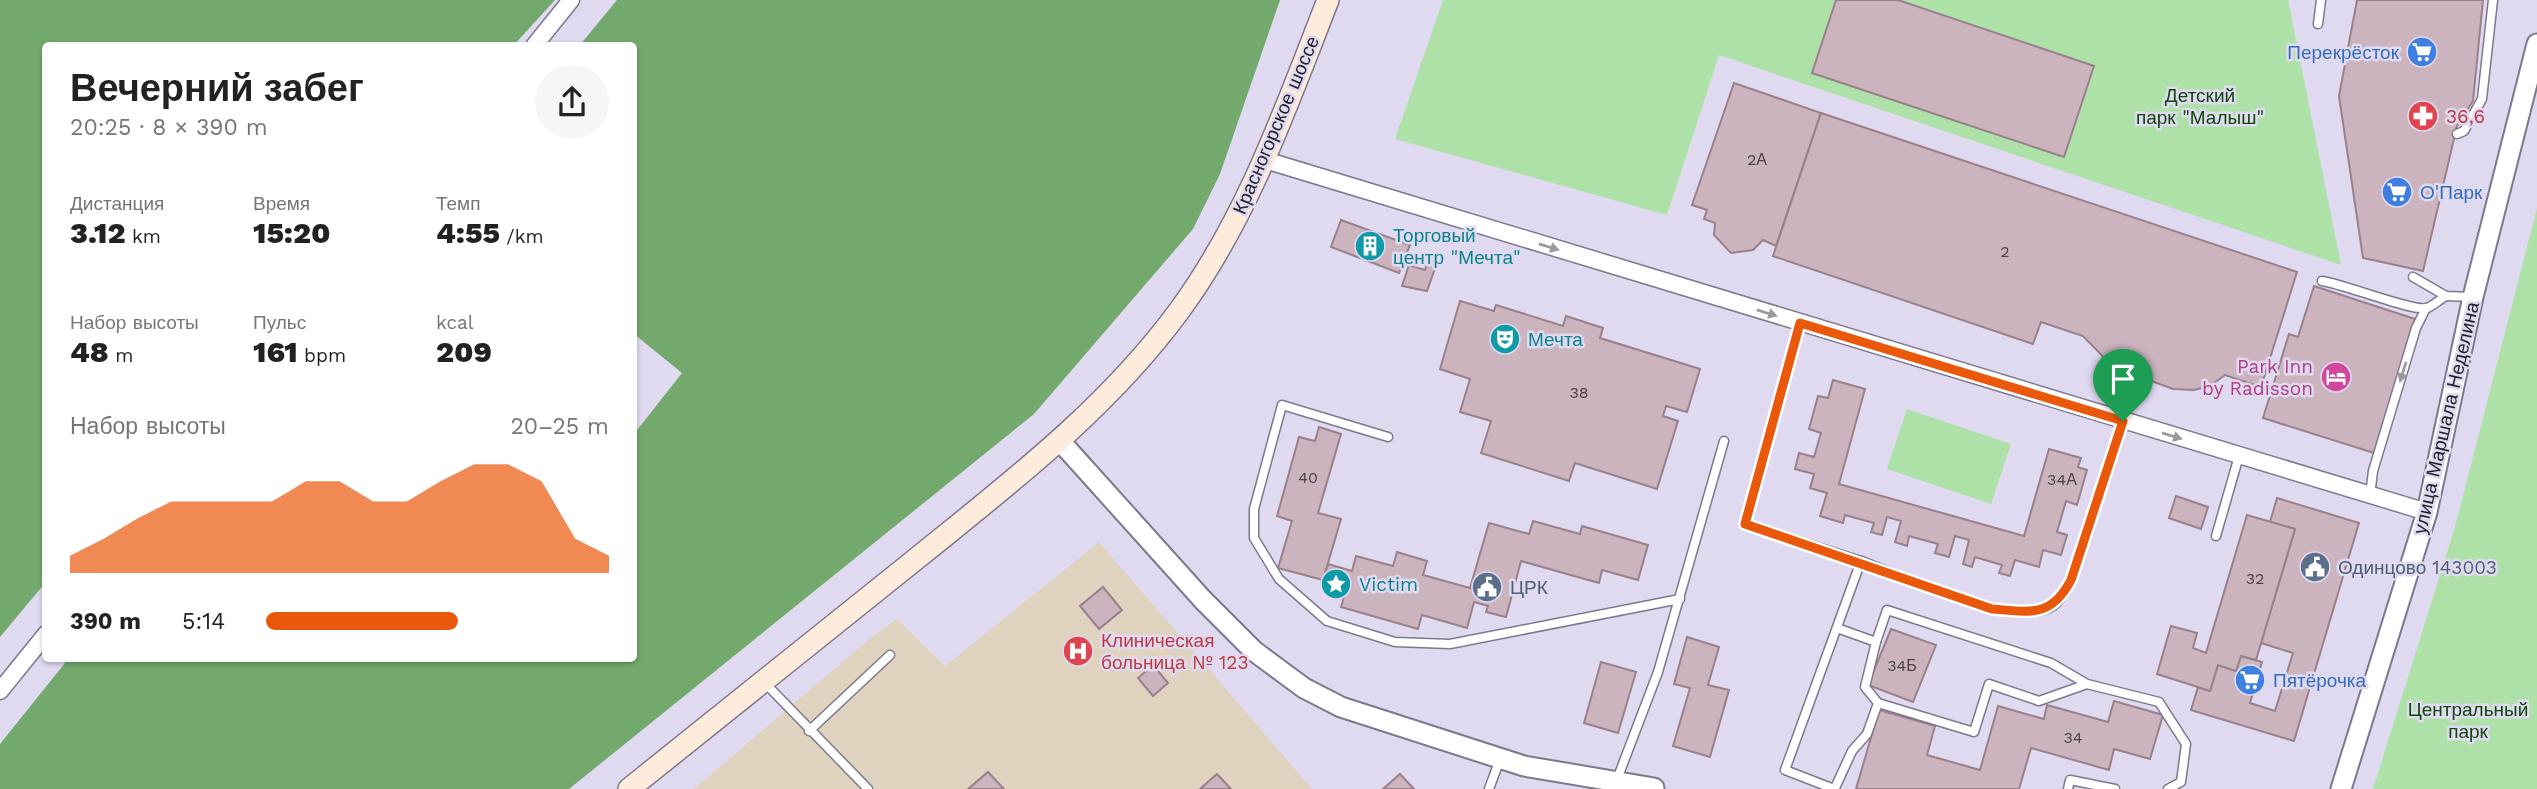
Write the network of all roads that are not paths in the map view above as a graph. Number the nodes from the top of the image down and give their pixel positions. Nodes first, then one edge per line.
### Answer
1 (571, 0) edge
2 (1328, 0) edge
3 (2321, 0) edge
4 (2493, 0) edge
5 (2318, 24) dead end
6 (537, 42) edge
7 (2537, 44) edge
8 (2457, 134) dead end
9 (1265, 160) junction
10 (2413, 277) dead end
11 (2322, 281) dead end
12 (2446, 296) junction
13 (2473, 297) junction
14 (2426, 308) junction
15 (1800, 323) junction
16 (2123, 421) junction
17 (1388, 437) dead end
18 (1060, 441) junction
19 (1724, 441) dead end
20 (2239, 456) junction
21 (2370, 496) junction
22 (2427, 512) junction
23 (2216, 536) dead end
24 (1861, 561) junction
25 (1680, 599) junction
26 (1837, 628) junction
27 (42, 639) edge
28 (1876, 642) junction
29 (890, 655) dead end
30 (763, 681) junction
31 (2087, 684) junction
32 (0, 691) edge
33 (1878, 703) junction
34 (808, 731) junction
35 (1500, 759) junction
36 (1524, 766) junction
37 (1616, 782) junction
38 (1834, 788) edge
39 (629, 789) edge
40 (868, 789) edge
41 (1489, 789) edge
42 (1571, 789) edge
43 (1653, 789) edge
44 (2068, 789) edge
45 (2115, 789) edge
46 (2168, 789) edge
47 (2341, 789) edge

1 - 6 street
2 - 9 main road, Красногорское шоссе
3 - 5 lane
4 - 8 lane
7 - 13 street, улица Маршала Неделина
9 -> 15 street
9 - 18 main road, Красногорское шоссе
10 - 12 lane
11 - 14 lane
12 - 13 lane
12 - 14 lane
13 - 22 street, улица Маршала Неделина
14 -> 21 lane
15 - 16 street
15 - 24 lane
16 -> 20 street
16 - 24 lane
17 - 25 lane
18 - 30 main road, Красногорское шоссе
18 - 35 street
19 - 25 lane
20 - 21 street
20 - 23 lane
21 - 22 street
22 - 47 street, улица Маршала Неделина
24 - 26 lane
25 - 37 lane
26 - 28 lane
26 - 38 lane
27 - 32 street
28 - 31 lane
28 - 33 lane
29 - 34 lane
30 - 34 lane
30 - 39 main road, Красногорское шоссе
31 - 33 lane
31 - 46 lane
33 - 38 lane
34 - 40 lane
35 - 36 street
35 - 41 lane
36 - 37 street
36 - 42 street
37 - 43 street
44 - 45 lane

